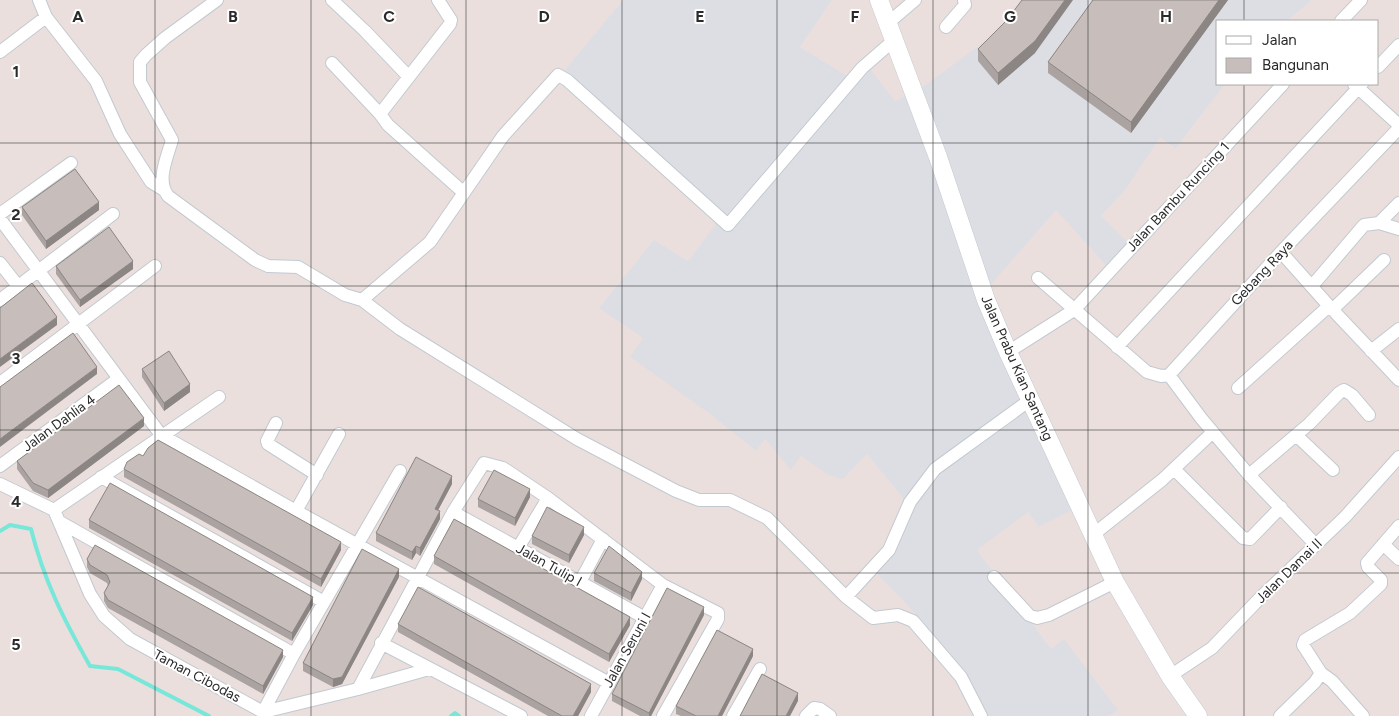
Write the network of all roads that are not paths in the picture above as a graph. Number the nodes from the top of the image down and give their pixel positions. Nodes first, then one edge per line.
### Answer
1 (39, 0) edge
2 (217, 0) edge
3 (332, 0) edge
4 (438, 0) edge
5 (879, 0) edge
6 (915, 0) edge
7 (964, 0) edge
8 (1361, 0) edge
9 (46, 17) junction
10 (1342, 20) edge
11 (888, 23) junction
12 (946, 26) dead end
13 (894, 41) junction
14 (1399, 45) edge
15 (0, 52) edge
16 (332, 63) dead end
17 (1379, 66) edge
18 (408, 76) junction
19 (1282, 85) edge
20 (1358, 85) edge
21 (380, 114) junction
22 (1399, 126) edge
23 (71, 163) dead end
24 (164, 190) junction
25 (463, 192) junction
26 (1399, 203) edge
27 (0, 214) edge
28 (113, 214) dead end
29 (0, 220) edge
30 (1379, 223) junction
31 (1399, 229) edge
32 (1281, 252) junction
33 (1384, 260) dead end
34 (0, 263) edge
35 (155, 266) dead end
36 (38, 271) junction
37 (1038, 278) dead end
38 (18, 286) junction
39 (1312, 286) junction
40 (0, 300) edge
41 (362, 300) junction
42 (1330, 308) junction
43 (1074, 310) junction
44 (78, 324) junction
45 (1399, 329) edge
46 (1118, 347) junction
47 (1371, 351) junction
48 (1008, 352) junction
49 (1168, 375) junction
50 (118, 379) junction
51 (1399, 380) edge
52 (0, 383) edge
53 (1238, 388) dead end
54 (219, 397) dead end
55 (1030, 400) junction
56 (1369, 415) dead end
57 (276, 423) dead end
58 (1213, 432) junction
59 (339, 434) dead end
60 (161, 435) junction
61 (1296, 435) junction
62 (1399, 457) edge
63 (0, 466) edge
64 (1174, 469) junction
65 (1333, 470) dead end
66 (400, 471) dead end
67 (317, 475) junction
68 (1249, 475) junction
69 (101, 478) junction
70 (0, 484) edge
71 (548, 498) junction
72 (1281, 507) junction
73 (54, 510) junction
74 (296, 511) junction
75 (453, 512) junction
76 (60, 522) junction
77 (1399, 526) edge
78 (1094, 534) junction
79 (603, 539) junction
80 (1383, 544) junction
81 (357, 545) junction
82 (1316, 545) junction
83 (518, 548) junction
84 (1399, 559) edge
85 (994, 577) dead end
86 (417, 578) junction
87 (580, 582) junction
88 (1115, 582) junction
89 (663, 585) junction
90 (846, 597) junction
91 (324, 602) junction
92 (645, 618) junction
93 (381, 643) junction
94 (294, 654) junction
95 (429, 669) junction
96 (760, 669) dead end
97 (1321, 673) junction
98 (1170, 676) junction
99 (609, 684) junction
100 (358, 689) junction
101 (263, 712) junction
102 (521, 716) edge
103 (591, 716) edge
104 (663, 716) edge
105 (733, 716) edge
106 (806, 716) edge
107 (830, 716) edge
108 (981, 716) edge
109 (1198, 716) edge
110 (1280, 716) edge
111 (1363, 716) edge

1 - 9 street
2 - 24 street
3 - 18 street
4 - 18 street
5 - 11 main road, Jalan Prabu Kian Santang
6 - 11 street
7 - 12 street
8 - 10 street
9 - 15 street
9 - 24 street
11 - 13 main road, Jalan Prabu Kian Santang
13 - 25 street
13 - 48 main road, Jalan Prabu Kian Santang
14 - 17 street
16 - 21 street
18 - 21 street
19 - 43 street, Jalan Bambu Runcing 1
20 - 22 street, Gebang Raya
20 - 46 street, Gebang Raya
21 - 25 street
22 - 32 street, Gebang Raya
23 - 27 street
24 - 41 street
25 - 41 street
26 - 30 street
28 - 36 street
29 - 36 street
30 - 31 street
30 - 39 street
32 - 39 street
32 - 49 street, Gebang Raya
33 - 42 street
34 - 38 street
35 - 44 street
36 - 38 street
36 - 44 street
37 - 43 street
38 - 40 street
39 - 42 street
41 - 90 street
42 - 47 street
42 - 53 street
43 - 46 street
43 - 48 street
44 - 50 street
44 - 52 street
45 - 47 street
46 - 49 street
47 - 51 street
48 - 55 main road, Jalan Prabu Kian Santang
49 - 58 street
50 - 60 street
50 - 63 street, Jalan Dahlia 4
54 - 60 street
55 - 78 main road, Jalan Prabu Kian Santang
55 - 90 street
56 - 61 street
57 - 67 street
58 - 64 street
58 - 68 street
59 - 67 street
60 - 69 street
60 - 74 street
61 - 65 street
61 - 68 street
62 - 82 street, Jalan Damai II
64 - 72 street
64 - 78 street
66 - 81 street
67 - 74 street
68 - 72 street
69 - 73 street
69 - 91 street
70 - 73 street
71 - 75 street
71 - 79 street
71 - 83 street
72 - 82 street
73 - 76 street, Taman Cibodas
74 - 81 street
75 - 83 street, Jalan Tulip I
75 - 86 street
76 - 94 street
76 - 101 street, Taman Cibodas
77 - 80 street
78 - 88 main road, Jalan Prabu Kian Santang
79 - 87 street
79 - 89 street
80 - 84 street
80 - 97 street
81 - 86 street
81 - 91 street
82 - 98 street, Jalan Damai II
83 - 87 street, Jalan Tulip I
85 - 88 street
86 - 93 street
86 - 99 street
87 - 92 street, Jalan Tulip I
88 - 98 main road, Jalan Prabu Kian Santang
89 - 92 street, Jalan Seruni I
89 - 104 street
90 - 108 street
91 - 94 street
92 - 99 street, Jalan Seruni I
93 - 95 street
93 - 100 street
94 - 101 street
95 - 100 street
95 - 102 street
96 - 105 street
97 - 110 street
97 - 111 street
98 - 109 main road, Jalan Prabu Kian Santang
99 - 103 street, Jalan Seruni I
100 - 101 street
106 - 107 street

